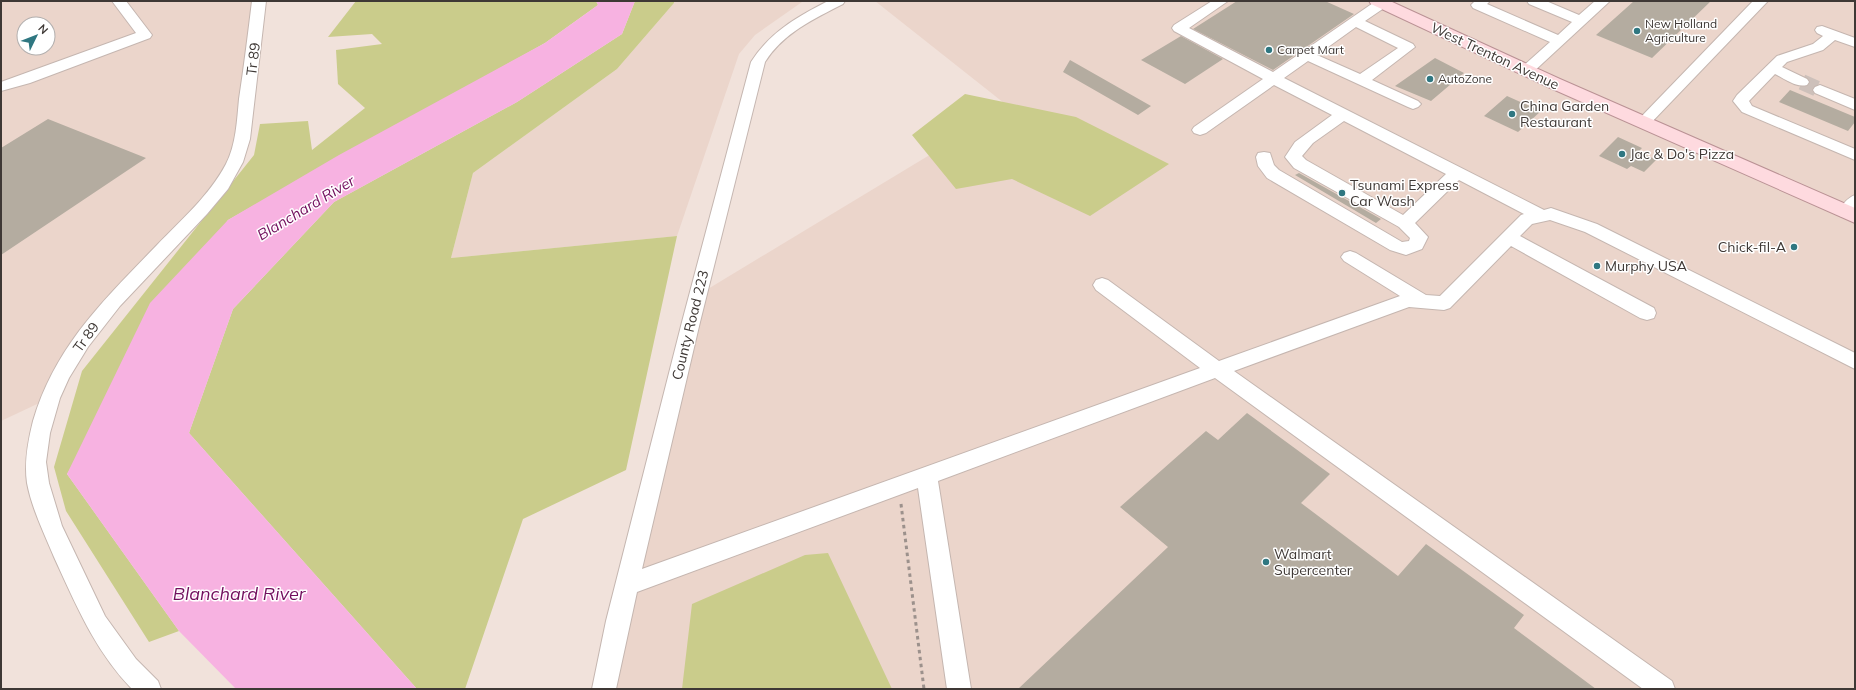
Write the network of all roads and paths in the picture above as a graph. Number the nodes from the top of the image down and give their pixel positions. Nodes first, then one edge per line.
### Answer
1 (119, 1) edge
2 (259, 1) edge
3 (838, 1) edge
4 (1221, 1) edge
5 (1483, 1) edge
6 (1534, 1) edge
7 (1603, 1) edge
8 (1761, 1) edge
9 (1379, 2) edge
10 (1582, 21) junction
11 (1356, 22) junction
12 (1560, 41) junction
13 (1855, 43) edge
14 (1308, 56) junction
15 (1773, 68) junction
16 (1526, 71) junction
17 (1274, 79) junction
18 (1362, 80) junction
19 (1802, 82) tunnel mouth
20 (1, 87) edge
21 (1820, 90) tunnel mouth
22 (1414, 104) dead end
23 (1855, 105) edge
24 (1342, 114) junction
25 (1643, 123) junction
26 (1200, 130) dead end
27 (1855, 155) edge
28 (1264, 157) dead end
29 (1457, 173) junction
30 (1852, 210) edge
31 (1542, 216) junction
32 (1405, 223) junction
33 (1508, 238) junction
34 (1350, 257) dead end
35 (1102, 286) dead end
36 (1422, 301) junction
37 (1647, 313) dead end
38 (1855, 362) edge
39 (1216, 370) junction
40 (927, 475) junction
41 (898, 486) junction
42 (627, 585) junction
43 (149, 689) edge
44 (604, 689) edge
45 (924, 689) edge
46 (959, 689) edge
47 (1663, 689) edge

1 - 20 street
2 - 43 street, Tr 89
3 - 42 street, County Road 223
4 - 17 street
5 - 12 street
6 - 10 street
7 - 10 street
8 - 25 street
9 - 11 street
9 - 16 main road, West Trenton Avenue
10 - 12 street
11 - 14 street
11 - 18 street
12 - 16 street
13 - 15 street
14 - 17 street
14 - 18 street
15 - 19 street
15 - 27 street
16 - 25 main road, West Trenton Avenue
17 - 24 street
17 - 26 street
18 - 22 street
21 - 23 street
24 - 29 street
24 - 32 street
25 - 30 main road, West Trenton Avenue
28 - 32 street
29 - 31 street
29 - 32 street
31 - 33 street
31 - 38 street
33 - 36 street
33 - 37 street
34 - 36 street
35 - 39 street
36 - 39 street
39 - 40 street
39 - 47 street
40 - 41 street
40 - 46 street
41 - 42 street
41 - 45 path
42 - 44 street, County Road 223

